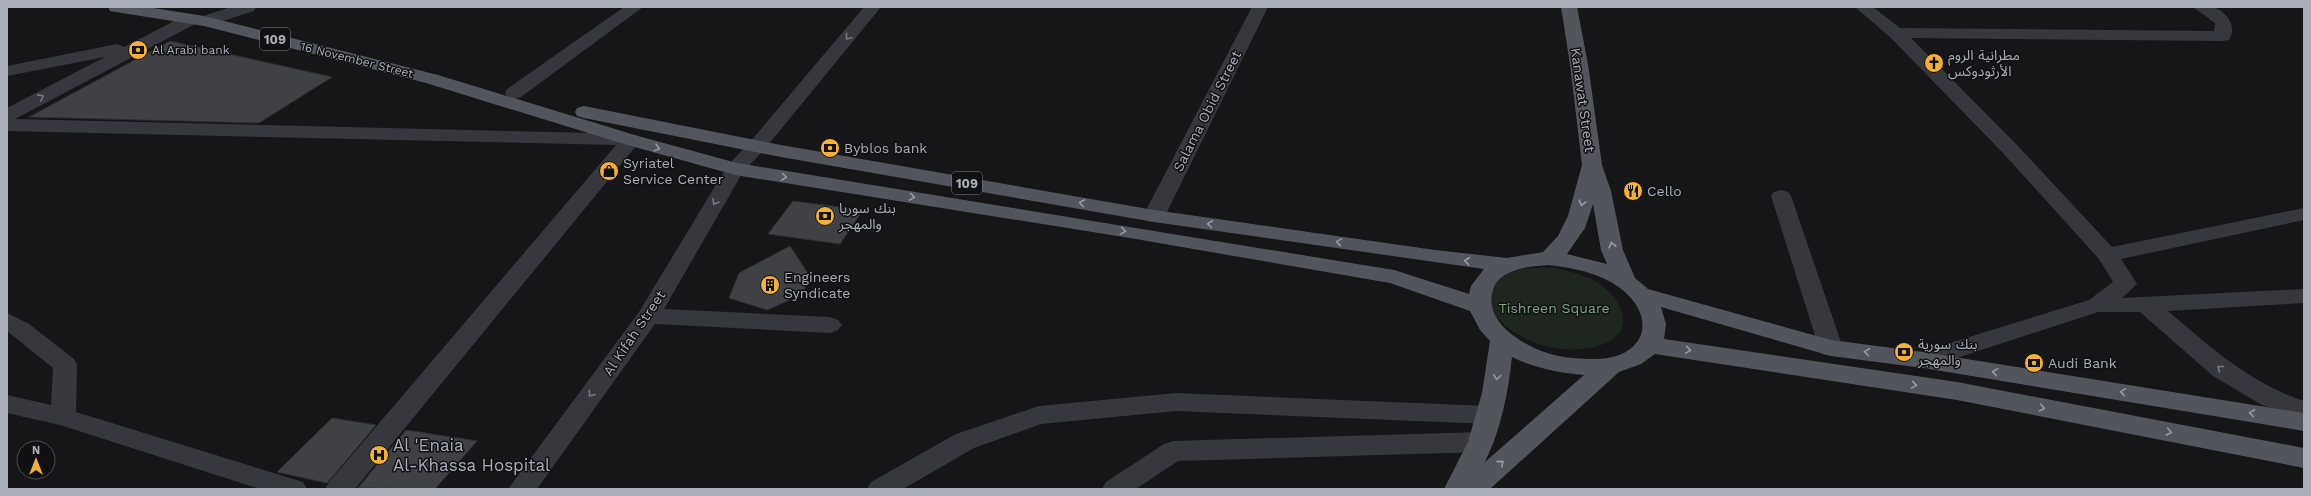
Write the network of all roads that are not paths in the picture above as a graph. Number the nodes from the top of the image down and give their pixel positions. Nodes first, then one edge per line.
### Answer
1 (116, 7) edge
2 (248, 7) edge
3 (635, 7) edge
4 (873, 7) edge
5 (1260, 7) edge
6 (1569, 7) edge
7 (1863, 7) edge
8 (2201, 7) edge
9 (148, 10) edge
10 (197, 21) junction
11 (1896, 33) junction
12 (140, 45) junction
13 (7, 71) edge
14 (432, 79) junction
15 (514, 93) junction
16 (7, 116) edge
17 (7, 124) edge
18 (631, 140) junction
19 (757, 146) junction
20 (1592, 165) junction
21 (735, 169) junction
22 (1781, 196) dead end
23 (2304, 214) edge
24 (1154, 216) junction
25 (2107, 255) junction
26 (1550, 258) junction
27 (1506, 265) junction
28 (1633, 288) junction
29 (2304, 296) edge
30 (2146, 304) junction
31 (2097, 305) junction
32 (1480, 306) junction
33 (648, 316) junction
34 (7, 320) edge
35 (830, 325) dead end
36 (1502, 339) junction
37 (1650, 345) junction
38 (1832, 348) junction
39 (1923, 360) junction
40 (1610, 366) junction
41 (1818, 370) junction
42 (7, 404) edge
43 (1489, 415) junction
44 (63, 417) junction
45 (2297, 417) edge
46 (2304, 430) edge
47 (1481, 442) junction
48 (2304, 458) edge
49 (292, 489) edge
50 (339, 489) edge
51 (522, 489) edge
52 (881, 489) edge
53 (1116, 489) edge
54 (1458, 489) edge
55 (1472, 489) edge

1 - 9 main road, 16 November Street / 109
2 - 10 street
3 - 15 street
4 -> 19 street, Al Kifah Street
5 - 24 street, Salama Obid Street
6 - 20 main road, Kanawat Street
7 - 11 street
8 - 11 street
9 - 10 main road, 16 November Street / 109
10 - 12 street
10 - 14 main road, 16 November Street / 109
11 - 25 street
12 - 13 street
16 -> 12 street
14 - 15 main road, 109
14 - 18 main road
15 - 19 main road, 109
17 - 18 street
18 -> 21 main road
18 - 50 street
19 - 21 street, Al Kifah Street
24 -> 19 main road, 109
20 -> 26 main road
28 -> 20 main road, Kanawat Street
21 -> 32 main road
21 -> 33 street, Al Kifah Street
22 - 38 street
23 - 25 street
27 -> 24 main road, 109
25 - 31 street
26 - 27 main road
26 - 28 main road
27 - 32 main road
28 - 37 main road, Kanawat Street
28 - 38 main road
29 - 30 street
30 - 31 street
45 -> 30 street
31 - 39 street
32 - 36 main road
33 - 35 street
33 -> 51 street, Al Kifah Street
34 - 44 street
36 - 40 main road
36 -> 43 main road
37 - 40 main road
37 -> 41 main road
39 -> 38 main road
38 - 41 main road
45 -> 39 main road
55 -> 40 main road
41 -> 48 main road
42 - 44 street
43 - 47 main road
43 - 52 street
44 - 49 street
45 - 46 main road
47 - 53 street
47 - 54 main road

